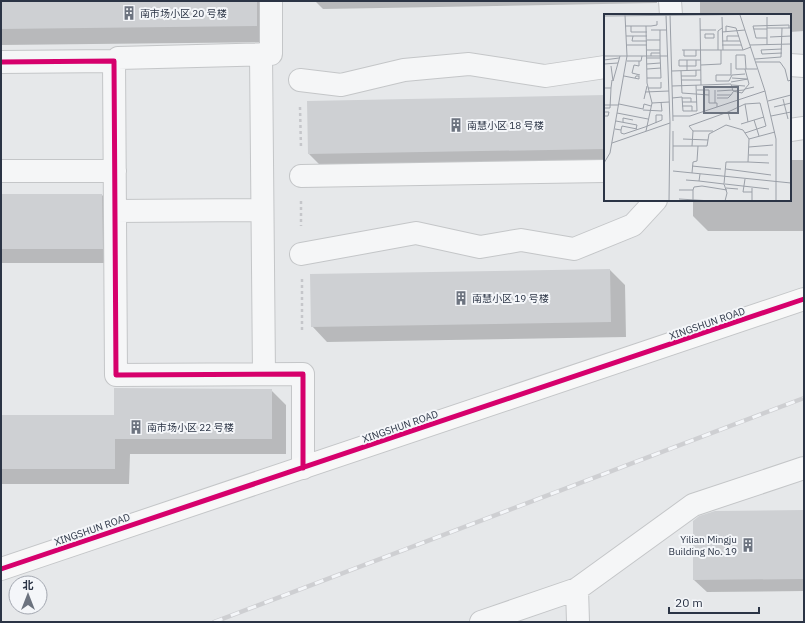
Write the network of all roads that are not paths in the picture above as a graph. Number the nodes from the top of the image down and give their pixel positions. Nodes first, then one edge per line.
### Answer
1 (271, 1) edge
2 (670, 1) edge
3 (671, 14) edge
4 (261, 54) junction
5 (118, 58) dead end
6 (1, 62) edge
7 (791, 65) edge
8 (804, 66) edge
9 (604, 67) edge
10 (300, 80) dead end
11 (804, 128) edge
12 (791, 130) edge
13 (1, 171) edge
14 (115, 171) junction
15 (604, 171) edge
16 (301, 176) dead end
17 (655, 201) edge
18 (262, 210) junction
19 (115, 211) junction
20 (302, 254) dead end
21 (804, 299) edge
22 (264, 374) junction
23 (303, 468) junction
24 (804, 468) edge
25 (1, 569) edge
26 (577, 589) junction
27 (481, 622) edge
28 (578, 622) edge

1 - 4 street
2 - 3 street
4 - 5 street
4 - 18 street
6 - 14 street
7 - 8 street
9 - 10 street
11 - 12 street
13 - 14 street
14 - 19 street
15 - 16 street
17 - 20 street
18 - 19 street
18 - 22 street
19 - 22 street
21 - 23 street, XINGSHUN ROAD
22 - 23 street
23 - 25 street, XINGSHUN ROAD
24 - 26 street
26 - 27 street
26 - 28 street

